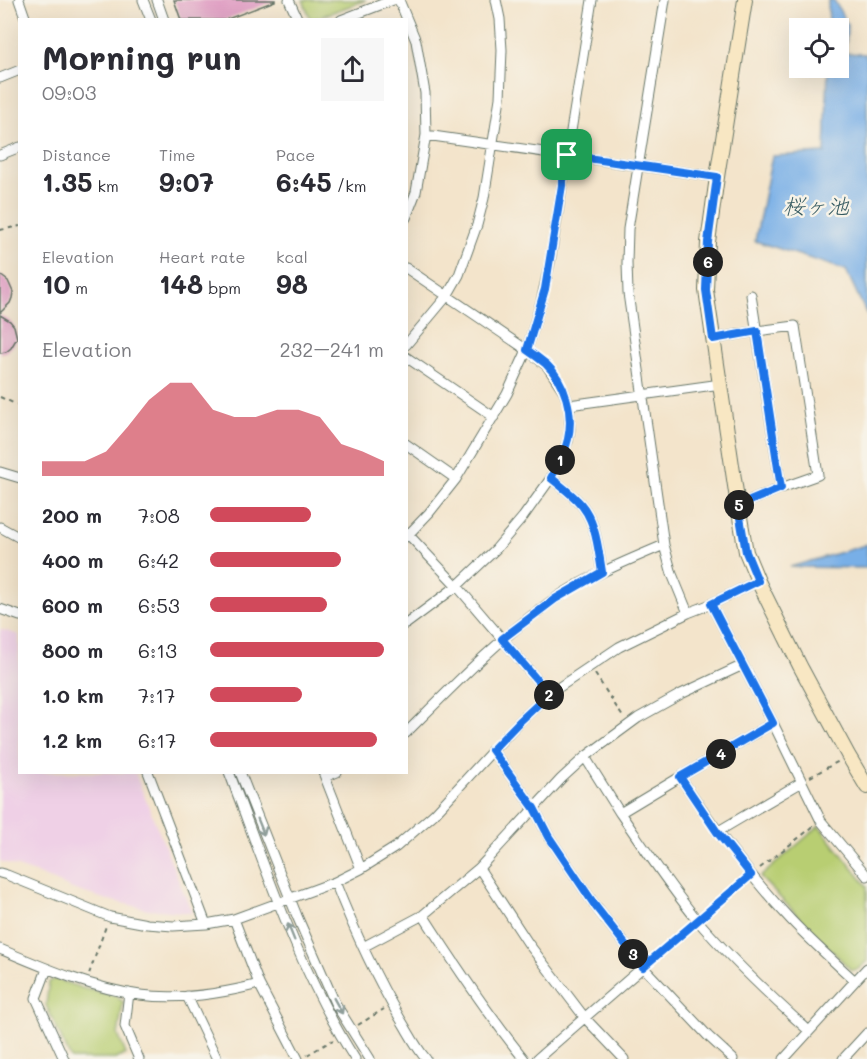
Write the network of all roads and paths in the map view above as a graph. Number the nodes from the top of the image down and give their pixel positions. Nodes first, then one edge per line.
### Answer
1 (143, 0) edge
2 (157, 0) edge
3 (289, 0) edge
4 (393, 0) edge
5 (399, 0) edge
6 (496, 0) edge
7 (592, 0) edge
8 (665, 0) edge
9 (745, 0) edge
10 (22, 2) edge
11 (26, 18) edge
12 (150, 18) edge
13 (163, 18) edge
14 (296, 18) edge
15 (345, 18) edge
16 (406, 18) edge
17 (408, 22) edge
18 (18, 71) edge
19 (0, 78) edge
20 (426, 135) junction
21 (492, 144) junction
22 (18, 148) edge
23 (0, 155) edge
24 (567, 155) junction
25 (638, 165) junction
26 (717, 177) junction
27 (408, 213) edge
28 (18, 226) edge
29 (0, 230) edge
30 (408, 269) edge
31 (751, 295) dead end
32 (447, 296) junction
33 (757, 331) junction
34 (713, 339) junction
35 (408, 343) edge
36 (527, 350) junction
37 (408, 358) edge
38 (721, 384) junction
39 (642, 395) junction
40 (0, 397) edge
41 (18, 405) edge
42 (568, 405) junction
43 (494, 417) junction
44 (408, 445) edge
45 (0, 472) edge
46 (18, 477) edge
47 (551, 478) junction
48 (456, 479) junction
49 (781, 488) junction
50 (738, 506) junction
51 (0, 526) edge
52 (408, 534) edge
53 (18, 537) edge
54 (664, 545) junction
55 (602, 572) junction
56 (758, 581) junction
57 (457, 586) junction
58 (711, 604) junction
59 (0, 609) edge
60 (688, 613) junction
61 (18, 615) edge
62 (408, 623) edge
63 (502, 639) junction
64 (742, 665) junction
65 (590, 666) junction
66 (549, 694) junction
67 (773, 723) junction
68 (628, 724) junction
69 (408, 731) edge
70 (492, 750) junction
71 (848, 755) junction
72 (585, 757) junction
73 (149, 774) edge
74 (230, 774) edge
75 (241, 774) edge
76 (324, 775) edge
77 (680, 777) junction
78 (802, 782) junction
79 (867, 787) edge
80 (534, 808) junction
81 (621, 813) junction
82 (821, 820) junction
83 (717, 832) junction
84 (479, 868) junction
85 (361, 869) junction
86 (0, 873) edge
87 (751, 875) junction
88 (867, 876) edge
89 (335, 882) junction
90 (290, 898) junction
91 (279, 903) junction
92 (423, 915) junction
93 (110, 917) junction
94 (234, 919) junction
95 (698, 921) junction
96 (206, 924) junction
97 (363, 947) junction
98 (0, 949) edge
99 (643, 967) junction
100 (867, 968) edge
101 (46, 969) junction
102 (855, 981) junction
103 (86, 982) junction
104 (259, 984) junction
105 (129, 993) junction
106 (187, 996) junction
107 (585, 1018) junction
108 (809, 1031) junction
109 (867, 1033) edge
110 (64, 1059) edge
111 (139, 1059) edge
112 (217, 1059) edge
113 (298, 1059) edge
114 (355, 1059) edge
115 (370, 1059) edge
116 (426, 1059) edge
117 (524, 1059) edge
118 (537, 1059) edge
119 (624, 1059) edge
120 (733, 1059) edge
121 (784, 1059) edge
122 (843, 1059) edge

1 - 12 street
2 - 13 street
3 - 14 street
4 - 15 street
5 - 16 street
6 - 21 street
7 - 24 street
8 - 25 street
9 - 26 street
10 - 11 street
17 - 20 street
18 - 19 street
20 - 21 street
20 - 27 street
21 - 24 street
21 - 32 street
22 - 23 street
24 - 25 street
24 - 36 street
25 - 26 street
25 - 39 street
26 - 34 street
28 - 29 path
30 - 32 street
31 - 33 street
32 - 35 street
32 - 36 street
33 - 34 street
33 - 49 street
33 - 49 street
34 - 38 street
36 - 42 street
36 - 43 street
37 - 43 street
38 - 39 street
38 - 50 street
39 - 42 street
39 - 54 street
40 - 41 path
42 - 47 street
43 - 48 street
44 - 48 street
45 - 46 street
47 - 55 street
47 - 57 street
48 - 52 street
49 - 50 street
50 - 56 street
51 - 53 street
52 - 57 street
54 - 55 street
54 - 60 street
55 - 63 street
56 - 58 street
56 - 71 street
57 - 62 street
57 - 63 street
58 - 60 street
58 - 64 street
59 - 61 street
60 - 65 street
63 - 66 street
63 - 69 street
64 - 67 street
64 - 68 street
65 - 66 street
65 - 68 path
66 - 70 street
67 - 77 street
67 - 78 street
68 - 72 street
70 - 80 street
70 - 85 street
71 - 78 path
71 - 79 street
72 - 80 street
72 - 81 street
73 - 96 street
74 - 91 street
75 -> 90 street
76 - 85 street
77 - 81 street
77 - 83 street
78 - 82 street
78 - 83 street
80 - 84 street
80 - 99 street
81 - 95 street
82 - 87 path
82 - 88 street
83 - 87 street
84 - 92 street
84 - 107 street
85 - 89 street
86 - 93 street
87 - 95 path
87 - 102 street
89 - 90 street
89 - 97 street
90 - 91 street
90 -> 115 street
91 - 94 street
114 -> 91 street
92 - 97 street
92 - 117 street
93 - 96 street
93 - 103 path
94 - 96 street
94 - 104 street
95 - 99 path
95 - 108 street
97 - 116 street
98 - 101 street
99 - 107 street
99 - 120 street
100 - 102 street
101 - 103 street
101 - 110 street
102 - 108 street
103 - 105 street
104 - 106 street
104 - 113 street
105 - 106 street
105 - 111 street
106 - 112 street
107 - 118 street
107 - 119 street
108 - 121 street
109 - 122 street

